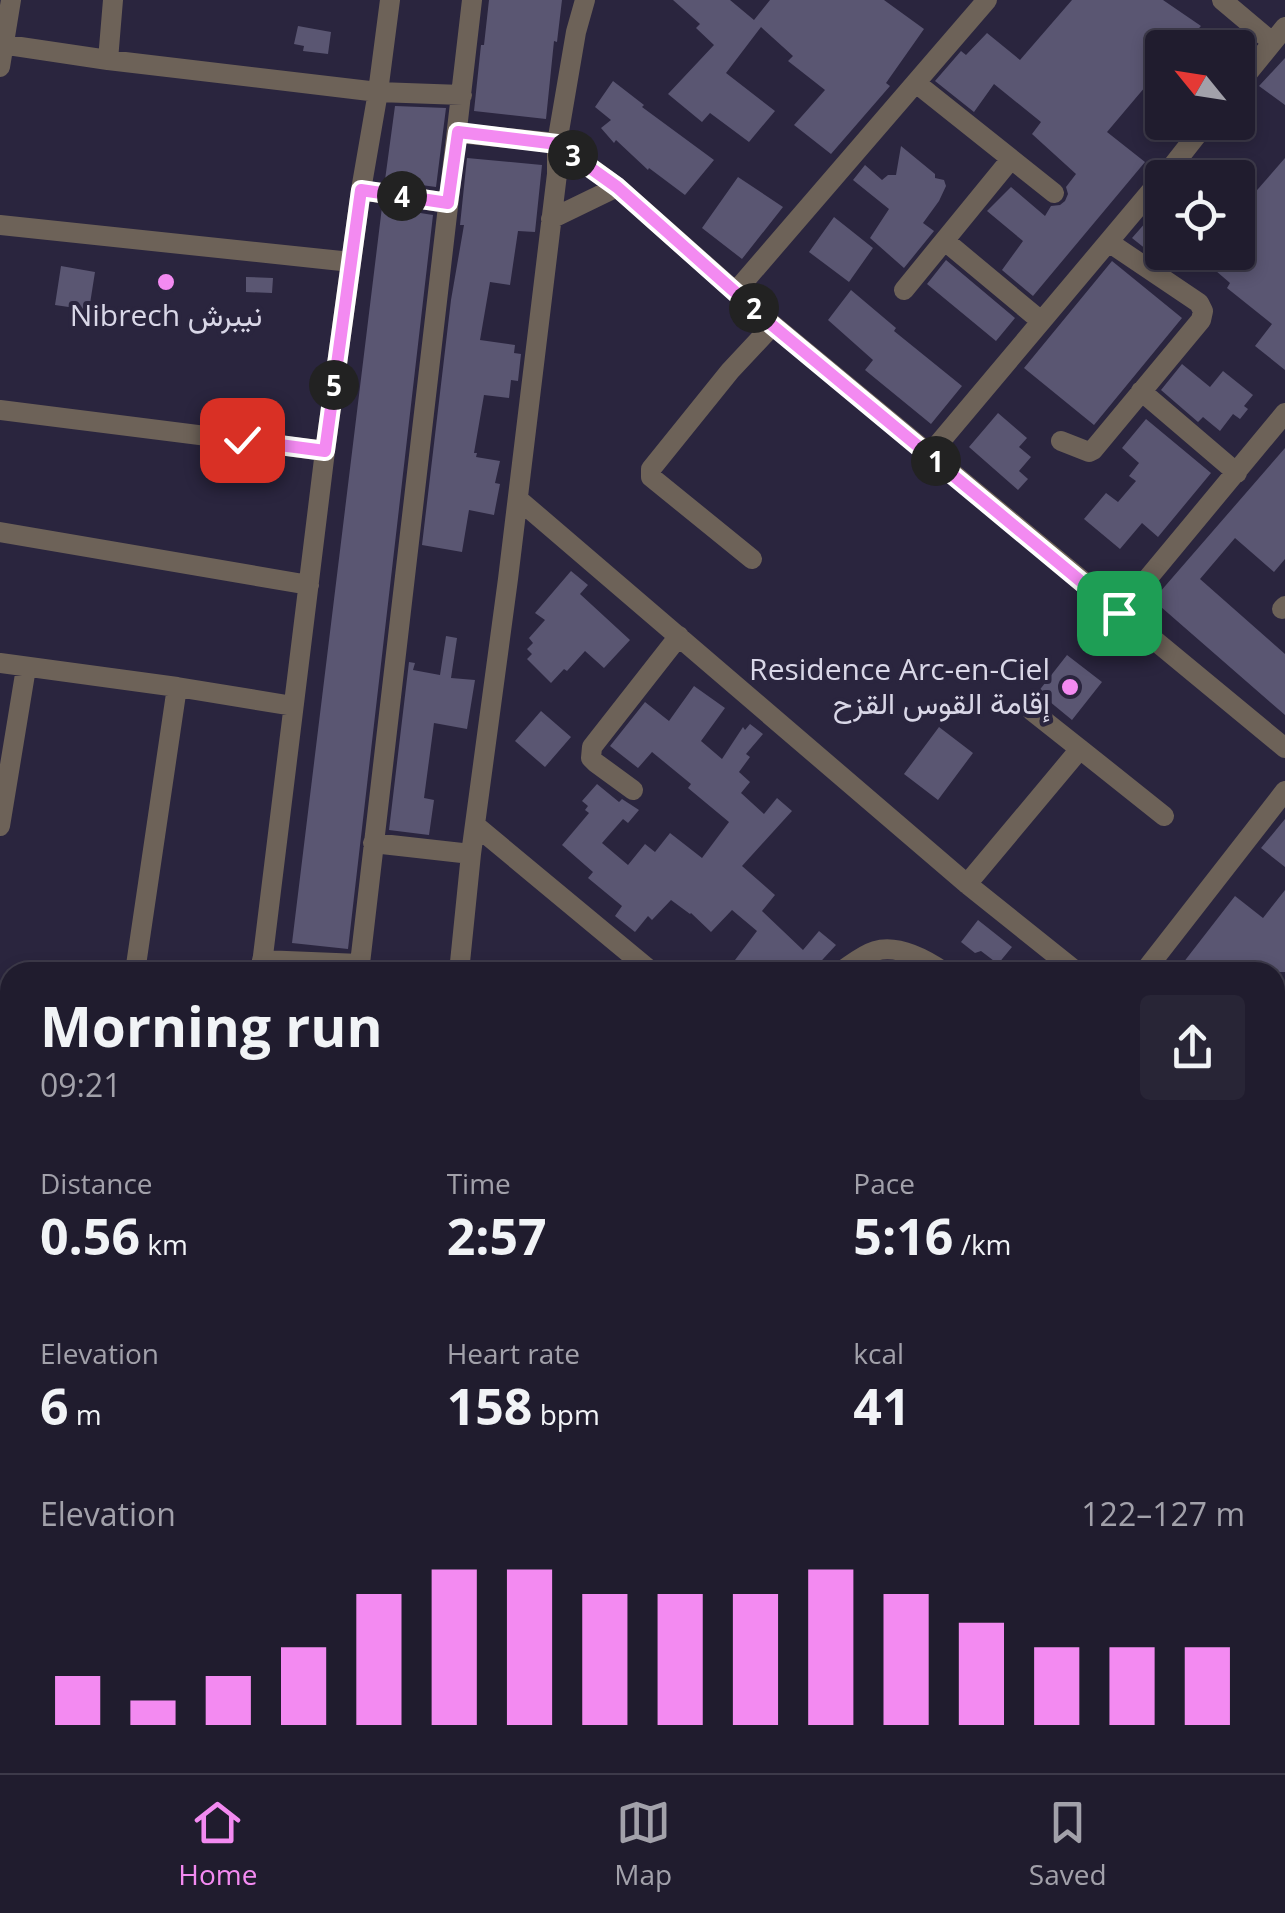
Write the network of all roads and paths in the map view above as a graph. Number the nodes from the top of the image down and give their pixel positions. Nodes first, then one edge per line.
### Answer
1 (11, 0) edge
2 (114, 0) edge
3 (390, 0) edge
4 (472, 0) edge
5 (585, 0) edge
6 (1222, 0) edge
7 (980, 2) edge
8 (1278, 35) edge
9 (2, 44) edge
10 (108, 60) junction
11 (1255, 64) edge
12 (0, 67) edge
13 (916, 83) junction
14 (378, 92) junction
15 (462, 95) junction
16 (458, 132) junction
17 (1193, 140) edge
18 (557, 144) junction
19 (1011, 159) junction
20 (1177, 160) edge
21 (617, 187) junction
22 (361, 190) junction
23 (1054, 192) dead end
24 (1145, 200) edge
25 (448, 203) junction
26 (551, 219) junction
27 (0, 224) edge
28 (945, 240) junction
29 (1110, 242) junction
30 (351, 262) junction
31 (904, 290) dead end
32 (736, 291) junction
33 (1041, 322) junction
34 (772, 325) junction
35 (1141, 392) junction
36 (0, 410) edge
37 (1285, 413) edge
38 (1061, 441) dead end
39 (325, 451) junction
40 (930, 455) junction
41 (1237, 472) junction
42 (518, 499) junction
43 (0, 532) edge
44 (752, 559) dead end
45 (309, 585) junction
46 (1119, 613) junction
47 (678, 636) junction
48 (0, 663) edge
49 (26, 668) junction
50 (176, 687) junction
51 (293, 706) junction
52 (1032, 711) dead end
53 (1285, 748) edge
54 (1080, 750) junction
55 (633, 790) dead end
56 (1285, 791) edge
57 (1164, 816) dead end
58 (475, 825) junction
59 (0, 826) edge
60 (373, 843) junction
61 (471, 854) junction
62 (967, 884) junction
63 (136, 962) edge
64 (261, 962) edge
65 (360, 962) edge
66 (461, 962) edge
67 (640, 962) edge
68 (856, 962) edge
69 (927, 962) edge
70 (1064, 962) edge
71 (1152, 962) edge

1 - 9 street
2 - 10 street
3 - 14 street
4 - 15 street
5 - 18 street
6 - 8 street
7 - 13 street
8 - 11 street
9 - 10 street
9 - 12 street
10 - 14 street
13 - 19 street
13 - 32 street
14 - 15 street
14 - 22 street
15 - 16 street
16 - 18 street
16 - 25 street
17 - 20 street
18 - 21 street
18 - 26 street
19 - 23 street
19 - 28 street
21 - 26 street
21 - 32 street
22 - 25 street
22 - 30 street
24 - 29 street
25 - 60 street
26 - 42 street
27 - 30 street
28 - 31 street
28 - 33 street
29 - 33 street
29 - 35 street
30 - 39 street
32 - 34 street
33 - 40 street
34 - 40 street
34 - 44 street
35 - 38 street
35 - 41 street
36 - 39 street
37 - 41 street
39 - 45 street
40 - 46 street
41 - 46 street
42 - 47 street
42 - 58 street
43 - 45 street
45 - 51 street
46 - 53 street
47 - 55 street
47 - 62 street
48 - 49 street
49 - 50 street
49 - 59 street
50 - 51 street
50 - 63 street
51 - 64 street
52 - 54 street
54 - 57 street
54 - 62 street
56 - 71 street
58 - 61 street
58 - 67 street
60 - 61 street
60 - 65 street
61 - 66 street
62 - 70 street
68 - 69 street

